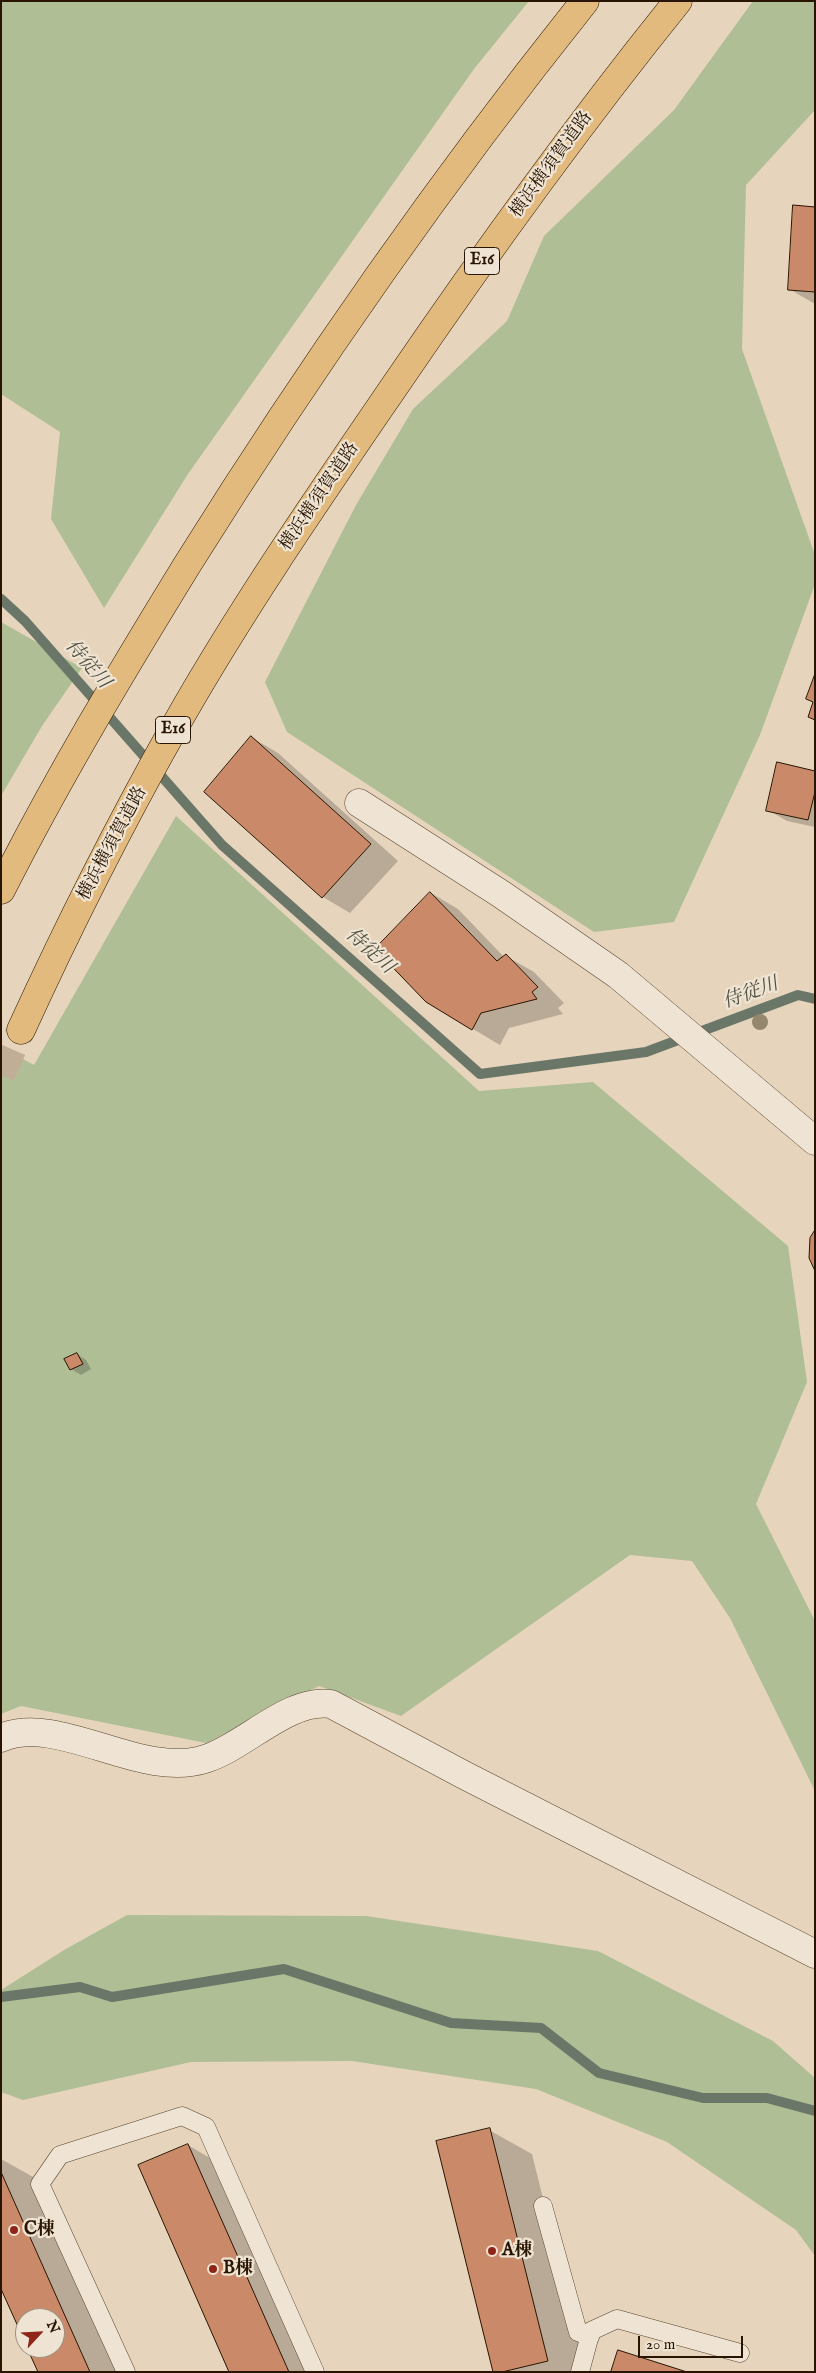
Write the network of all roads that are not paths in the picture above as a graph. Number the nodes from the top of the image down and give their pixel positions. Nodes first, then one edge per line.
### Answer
1 (585, 1) edge
2 (678, 1) edge
3 (359, 803) dead end
4 (3, 887) edge
5 (21, 1030) tunnel mouth
6 (815, 1141) edge
7 (1, 1738) edge
8 (815, 1954) edge
9 (543, 2206) dead end
10 (590, 2337) junction
11 (740, 2353) dead end
12 (126, 2372) edge
13 (315, 2372) edge
14 (580, 2372) edge

1 - 4 highway
2 - 5 highway, 横浜横須賀道路 / E16
3 - 6 street
7 - 8 street
9 - 10 lane
10 - 11 lane
10 - 14 lane
12 - 13 lane

